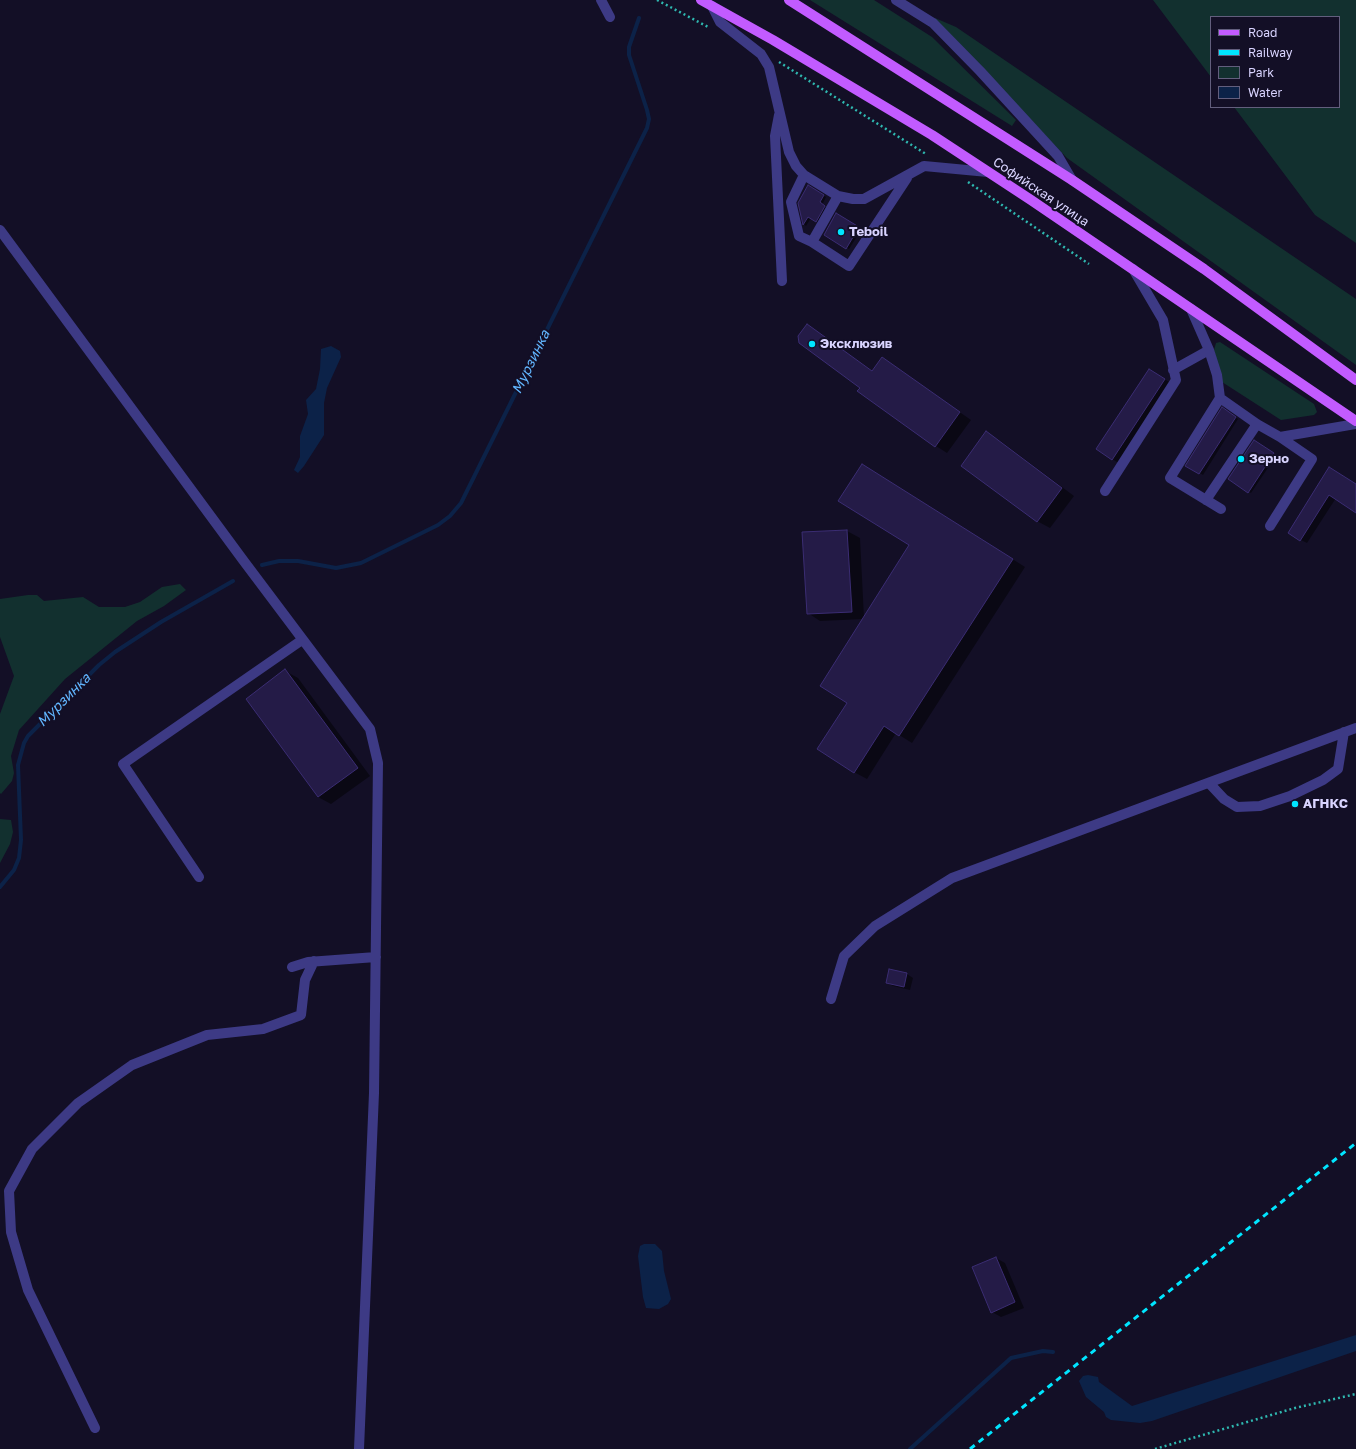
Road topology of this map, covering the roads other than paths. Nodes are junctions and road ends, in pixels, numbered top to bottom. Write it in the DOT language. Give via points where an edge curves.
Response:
graph roads {
  1 [pos="601,0"];
  2 [pos="701,0"];
  3 [pos="789,0"];
  4 [pos="896,0"];
  5 [pos="712,6"];
  6 [pos="610,17"];
  7 [pos="780,110"];
  8 [pos="988,172"];
  9 [pos="804,175"];
  10 [pos="908,176"];
  11 [pos="1072,180"];
  12 [pos="838,196"];
  13 [pos="0,230"];
  14 [pos="812,242"];
  15 [pos="1133,269"];
  16 [pos="782,281"];
  17 [pos="1191,309"];
  18 [pos="1210,350"];
  19 [pos="1173,370"];
  20 [pos="1356,380"];
  21 [pos="1220,398"];
  22 [pos="1356,423"];
  23 [pos="1257,424"];
  24 [pos="1280,437"];
  25 [pos="1105,491"];
  26 [pos="1206,500"];
  27 [pos="1221,509"];
  28 [pos="1270,526"];
  29 [pos="302,640"];
  30 [pos="1356,728"];
  31 [pos="1344,732"];
  32 [pos="1209,783"];
  33 [pos="199,877"];
  34 [pos="376,957"];
  35 [pos="314,961"];
  36 [pos="292,966"];
  37 [pos="831,998"];
  38 [pos="95,1428"];
  39 [pos="360,1449"];
  1 -- 6 [label="street"];
  2 -- 5 [label="main road, Софийская улица"];
  3 -- 11 [label="main road, Софийская улица"];
  4 -- 11 [label="street, Софийская улица" via="933,23 980,71 1058,156"];
  5 -- 7 [label="street" via="720,22 761,54 769,67"];
  5 -- 8 [label="main road, Софийская улица" via="932,135"];
  7 -- 9 [label="street" via="789,152"];
  7 -- 16 [label="street" via="775,136"];
  8 -- 10 [label="street" via="924,166"];
  8 -- 15 [label="main road, Софийская улица"];
  9 -- 12 [label="street"];
  9 -- 14 [label="street" via="791,202 799,236"];
  10 -- 12 [label="street" via="864,199 853,200"];
  10 -- 14 [label="street" via="849,266"];
  11 -- 20 [label="main road, Софийская улица" via="1204,269"];
  12 -- 14 [label="street"];
  13 -- 29 [label="street"];
  15 -- 17 [label="main road, Софийская улица"];
  15 -- 19 [label="street" via="1163,320"];
  17 -- 18 [label="street"];
  17 -- 22 [label="main road, Софийская улица"];
  18 -- 19 [label="street"];
  18 -- 21 [label="street"];
  19 -- 25 [label="street" via="1176,380"];
  21 -- 23 [label="street"];
  21 -- 26 [label="street" via="1170,478"];
  22 -- 24 [label="street"];
  23 -- 24 [label="street"];
  23 -- 26 [label="street"];
  24 -- 28 [label="street" via="1312,459"];
  26 -- 27 [label="street"];
  29 -- 33 [label="street" via="123,764"];
  29 -- 34 [label="street" via="370,729 378,763"];
  30 -- 31 [label="street"];
  31 -- 32 [label="street"];
  31 -- 32 [label="street" via="1338,769 1323,780 1290,796 1260,806 1237,807 1224,799"];
  32 -- 37 [label="street" via="952,878 875,926 844,956"];
  34 -- 35 [label="street"];
  34 -- 39 [label="street" via="374,1093"];
  35 -- 36 [label="street"];
  35 -- 38 [label="street" via="305,980 301,1015 263,1028 208,1035 132,1065 78,1103 32,1149 9,1191 11,1232 28,1290"];
}
